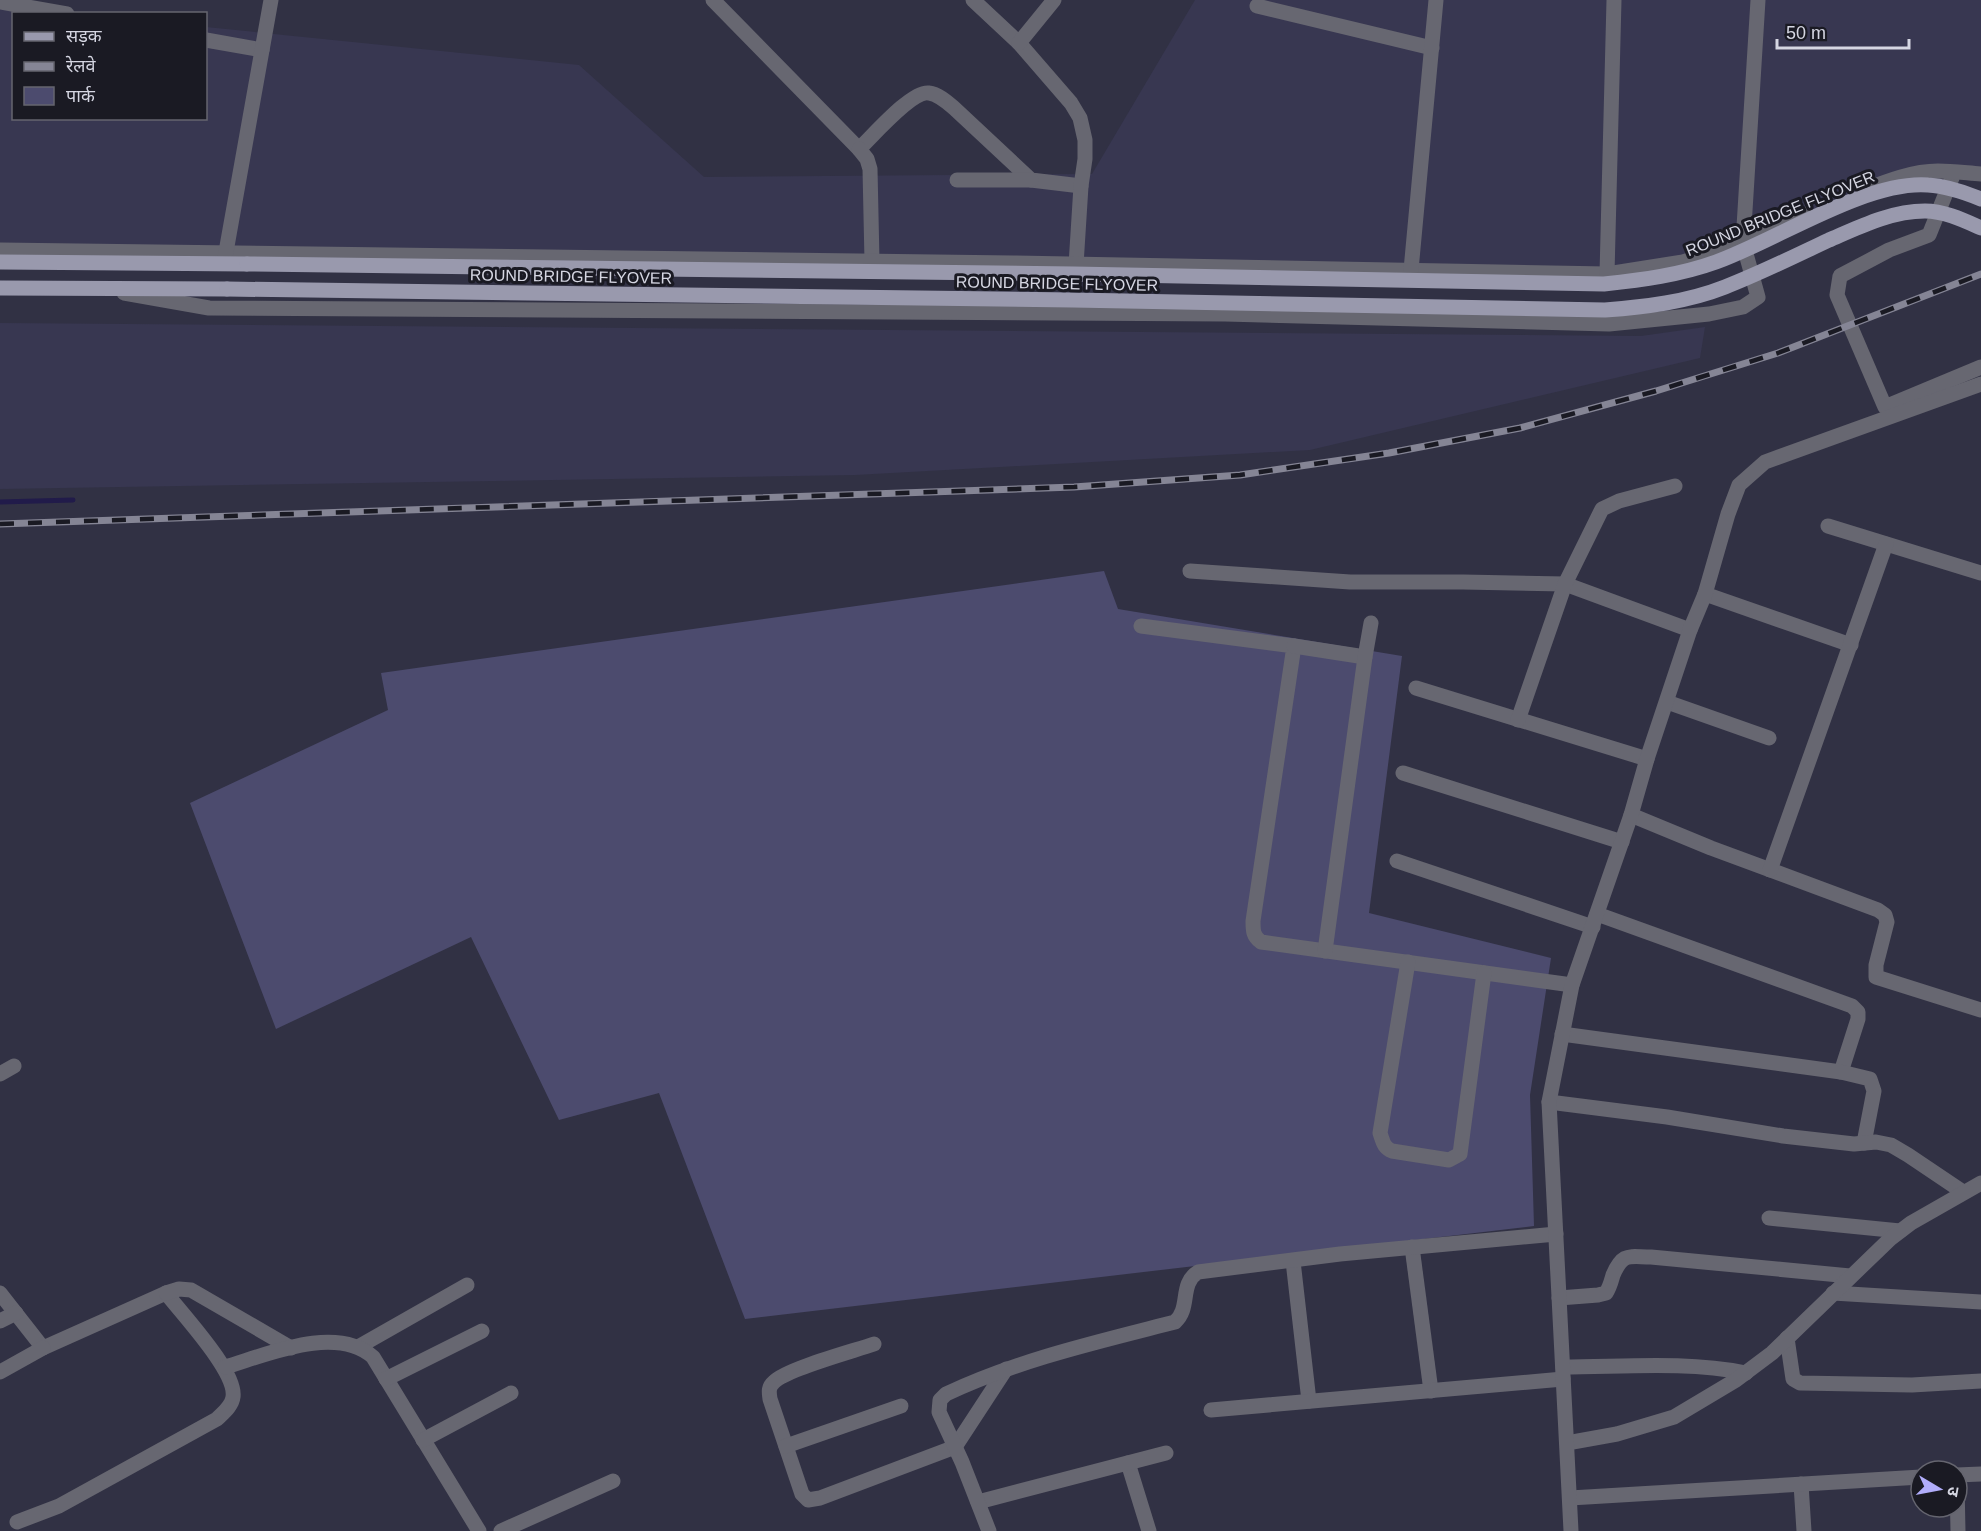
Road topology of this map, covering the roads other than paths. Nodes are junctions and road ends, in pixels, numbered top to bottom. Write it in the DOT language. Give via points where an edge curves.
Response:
graph roads {
  1 [pos="271,0"];
  2 [pos="713,0"];
  3 [pos="973,0"];
  4 [pos="1054,0"];
  5 [pos="1437,0"];
  6 [pos="1614,0"];
  7 [pos="1758,0"];
  8 [pos="0,2"];
  9 [pos="1257,6"];
  10 [pos="56,12"];
  11 [pos="207,40"];
  12 [pos="1019,43"];
  13 [pos="1432,48"];
  14 [pos="262,50"];
  15 [pos="859,150"];
  16 [pos="1954,172"];
  17 [pos="1981,174"];
  18 [pos="957,180"];
  19 [pos="1031,180"];
  20 [pos="1081,186"];
  21 [pos="1981,199"];
  22 [pos="1981,228"];
  23 [pos="1743,243"];
  24 [pos="0,250"];
  25 [pos="225,259"];
  26 [pos="872,261"];
  27 [pos="0,262"];
  28 [pos="1076,265"];
  29 [pos="1411,270"];
  30 [pos="1607,274"];
  31 [pos="0,288"];
  32 [pos="113,289"];
  33 [pos="1981,367"];
  34 [pos="1977,389"];
  35 [pos="1675,486"];
  36 [pos="1828,526"];
  37 [pos="1886,544"];
  38 [pos="1190,571"];
  39 [pos="1981,573"];
  40 [pos="1565,584"];
  41 [pos="1706,594"];
  42 [pos="1371,623"];
  43 [pos="1141,626"];
  44 [pos="1690,630"];
  45 [pos="1851,645"];
  46 [pos="1294,646"];
  47 [pos="1365,657"];
  48 [pos="1416,688"];
  49 [pos="1666,702"];
  50 [pos="1518,720"];
  51 [pos="1769,738"];
  52 [pos="1647,759"];
  53 [pos="1403,773"];
  54 [pos="1631,815"];
  55 [pos="1622,842"];
  56 [pos="1397,861"];
  57 [pos="1770,870"];
  58 [pos="1595,920"];
  59 [pos="1325,951"];
  60 [pos="1408,962"];
  61 [pos="1484,973"];
  62 [pos="1572,985"];
  63 [pos="1981,1010"];
  64 [pos="1562,1034"];
  65 [pos="14,1066"];
  66 [pos="1841,1072"];
  67 [pos="0,1074"];
  68 [pos="1549,1102"];
  69 [pos="1864,1143"];
  70 [pos="1981,1183"];
  71 [pos="1963,1192"];
  72 [pos="1769,1218"];
  73 [pos="1900,1232"];
  74 [pos="1556,1234"];
  75 [pos="1412,1247"];
  76 [pos="1293,1261"];
  77 [pos="1850,1276"];
  78 [pos="467,1285"];
  79 [pos="0,1293"];
  80 [pos="166,1293"];
  81 [pos="1833,1293"];
  82 [pos="1559,1298"];
  83 [pos="1981,1302"];
  84 [pos="15,1313"];
  85 [pos="0,1321"];
  86 [pos="482,1331"];
  87 [pos="1787,1338"];
  88 [pos="874,1344"];
  89 [pos="358,1347"];
  90 [pos="44,1348"];
  91 [pos="291,1348"];
  92 [pos="225,1367"];
  93 [pos="1006,1369"];
  94 [pos="0,1372"];
  95 [pos="1563,1373"];
  96 [pos="1746,1373"];
  97 [pos="386,1379"];
  98 [pos="1981,1381"];
  99 [pos="1431,1391"];
  100 [pos="511,1393"];
  101 [pos="1310,1401"];
  102 [pos="902,1406"];
  103 [pos="1211,1410"];
  104 [pos="423,1440"];
  105 [pos="1567,1443"];
  106 [pos="786,1446"];
  107 [pos="955,1447"];
  108 [pos="1166,1454"];
  109 [pos="1128,1463"];
  110 [pos="1909,1478"];
  111 [pos="613,1481"];
  112 [pos="1801,1484"];
  113 [pos="1570,1498"];
  114 [pos="978,1502"];
  115 [pos="17,1522"];
  116 [pos="479,1531"];
  117 [pos="501,1531"];
  118 [pos="989,1531"];
  119 [pos="1149,1531"];
  120 [pos="1571,1531"];
  121 [pos="1804,1531"];
  1 -- 14 [label="street"];
  2 -- 15 [label="street"];
  3 -- 12 [label="street"];
  4 -- 12 [label="street"];
  5 -- 13 [label="street"];
  6 -- 30 [label="street"];
  7 -- 23 [label="street"];
  8 -- 10 [label="street"];
  9 -- 13 [label="street"];
  11 -- 14 [label="street"];
  12 -- 20 [label="street" via="1080,118 1085,141"];
  13 -- 29 [label="street"];
  14 -- 25 [label="street"];
  15 -- 19 [label="street" via="902,107 929,92 954,108"];
  15 -- 26 [label="street" via="870,169"];
  16 -- 17 [label="street"];
  16 -- 23 [label="street" via="1925,172 1887,182"];
  16 -- 33 [label="street" via="1929,235 1888,250 1840,276 1837,295 1885,407"];
  18 -- 19 [label="street"];
  19 -- 20 [label="street"];
  20 -- 28 [label="street"];
  21 -- 25 [label="main road, ROUND BRIDGE FLYOVER, bridge" via="1927,184 1891,188 1845,204 1715,263 1679,273 1604,284 247,264"];
  22 -- 32 [label="main road, ROUND BRIDGE FLYOVER, bridge" via="1951,215 1926,211 1896,214 1723,288 1685,299 1605,310"];
  23 -- 30 [label="street" via="1683,262"];
  23 -- 32 [label="street" via="1758,297 1743,307 1609,324 1225,314 209,308"];
  24 -- 25 [label="street"];
  25 -- 26 [label="street"];
  25 -- 27 [label="main road, ROUND BRIDGE FLYOVER"];
  26 -- 28 [label="street"];
  28 -- 29 [label="street"];
  29 -- 30 [label="street"];
  31 -- 32 [label="main road, ROUND BRIDGE FLYOVER"];
  34 -- 41 [label="street" via="1765,462 1750,473 1739,485 1728,514"];
  35 -- 40 [label="street" via="1602,509"];
  36 -- 37 [label="street"];
  37 -- 39 [label="street"];
  37 -- 45 [label="street"];
  38 -- 40 [label="street" via="1350,582"];
  40 -- 44 [label="street"];
  40 -- 50 [label="street"];
  41 -- 44 [label="street"];
  41 -- 45 [label="street"];
  42 -- 47 [label="street"];
  43 -- 46 [label="street"];
  44 -- 49 [label="street"];
  45 -- 57 [label="street"];
  46 -- 47 [label="street"];
  46 -- 59 [label="street" via="1253,932 1261,942"];
  47 -- 59 [label="street"];
  48 -- 50 [label="street"];
  49 -- 51 [label="street"];
  49 -- 52 [label="street"];
  50 -- 52 [label="street"];
  52 -- 54 [label="street"];
  53 -- 55 [label="street"];
  54 -- 55 [label="street"];
  54 -- 57 [label="street"];
  55 -- 58 [label="street"];
  56 -- 58 [label="street"];
  57 -- 63 [label="street" via="1885,915 1876,977"];
  58 -- 62 [label="street"];
  58 -- 66 [label="street" via="1852,1006 1858,1019"];
  59 -- 60 [label="street"];
  60 -- 61 [label="street"];
  60 -- 61 [label="street" via="1380,1133 1387,1149 1392,1151 1449,1160 1460,1154"];
  61 -- 62 [label="street"];
  62 -- 64 [label="street"];
  64 -- 66 [label="street"];
  64 -- 68 [label="street"];
  65 -- 67 [label="street"];
  66 -- 69 [label="street" via="1873,1083"];
  68 -- 69 [label="street" via="1783,1136"];
  68 -- 74 [label="street"];
  69 -- 71 [label="street" via="1891,1145"];
  70 -- 71 [label="street"];
  71 -- 73 [label="street"];
  72 -- 73 [label="street"];
  73 -- 77 [label="street"];
  74 -- 75 [label="street"];
  74 -- 82 [label="street"];
  75 -- 76 [label="street"];
  75 -- 99 [label="street"];
  76 -- 93 [label="street" via="1198,1272 1187,1285 1183,1311 1175,1322"];
  76 -- 101 [label="street"];
  77 -- 81 [label="street"];
  77 -- 82 [label="street" via="1630,1257 1619,1262 1606,1293"];
  78 -- 89 [label="street"];
  79 -- 84 [label="street"];
  80 -- 90 [label="street"];
  80 -- 91 [label="street" via="191,1290"];
  80 -- 92 [label="street"];
  81 -- 83 [label="street"];
  81 -- 87 [label="street"];
  82 -- 95 [label="street"];
  84 -- 85 [label="street"];
  84 -- 90 [label="street"];
  86 -- 97 [label="street"];
  87 -- 96 [label="street"];
  87 -- 98 [label="street" via="1792,1379 1800,1383 1912,1385"];
  88 -- 106 [label="street" via="807,1366 771,1383 770,1399"];
  89 -- 91 [label="street" via="332,1342"];
  89 -- 97 [label="street" via="373,1357"];
  90 -- 94 [label="street"];
  91 -- 92 [label="street"];
  92 -- 115 [label="street" via="234,1390 233,1400 217,1419 59,1506"];
  93 -- 107 [label="street"];
  93 -- 107 [label="street" via="960,1387 940,1400 939,1412"];
  95 -- 96 [label="street" via="1685,1366"];
  95 -- 99 [label="street"];
  95 -- 105 [label="street"];
  96 -- 105 [label="street" via="1674,1417 1617,1434"];
  97 -- 104 [label="street"];
  99 -- 101 [label="street"];
  100 -- 104 [label="street"];
  101 -- 103 [label="street"];
  102 -- 106 [label="street"];
  104 -- 116 [label="street"];
  105 -- 113 [label="street"];
  106 -- 107 [label="street" via="802,1494 811,1500"];
  107 -- 114 [label="street"];
  108 -- 109 [label="street"];
  109 -- 114 [label="street"];
  109 -- 119 [label="street"];
  110 -- 112 [label="street"];
  111 -- 117 [label="street"];
  112 -- 113 [label="street"];
  112 -- 121 [label="street"];
  113 -- 120 [label="street"];
  114 -- 118 [label="street"];
}
